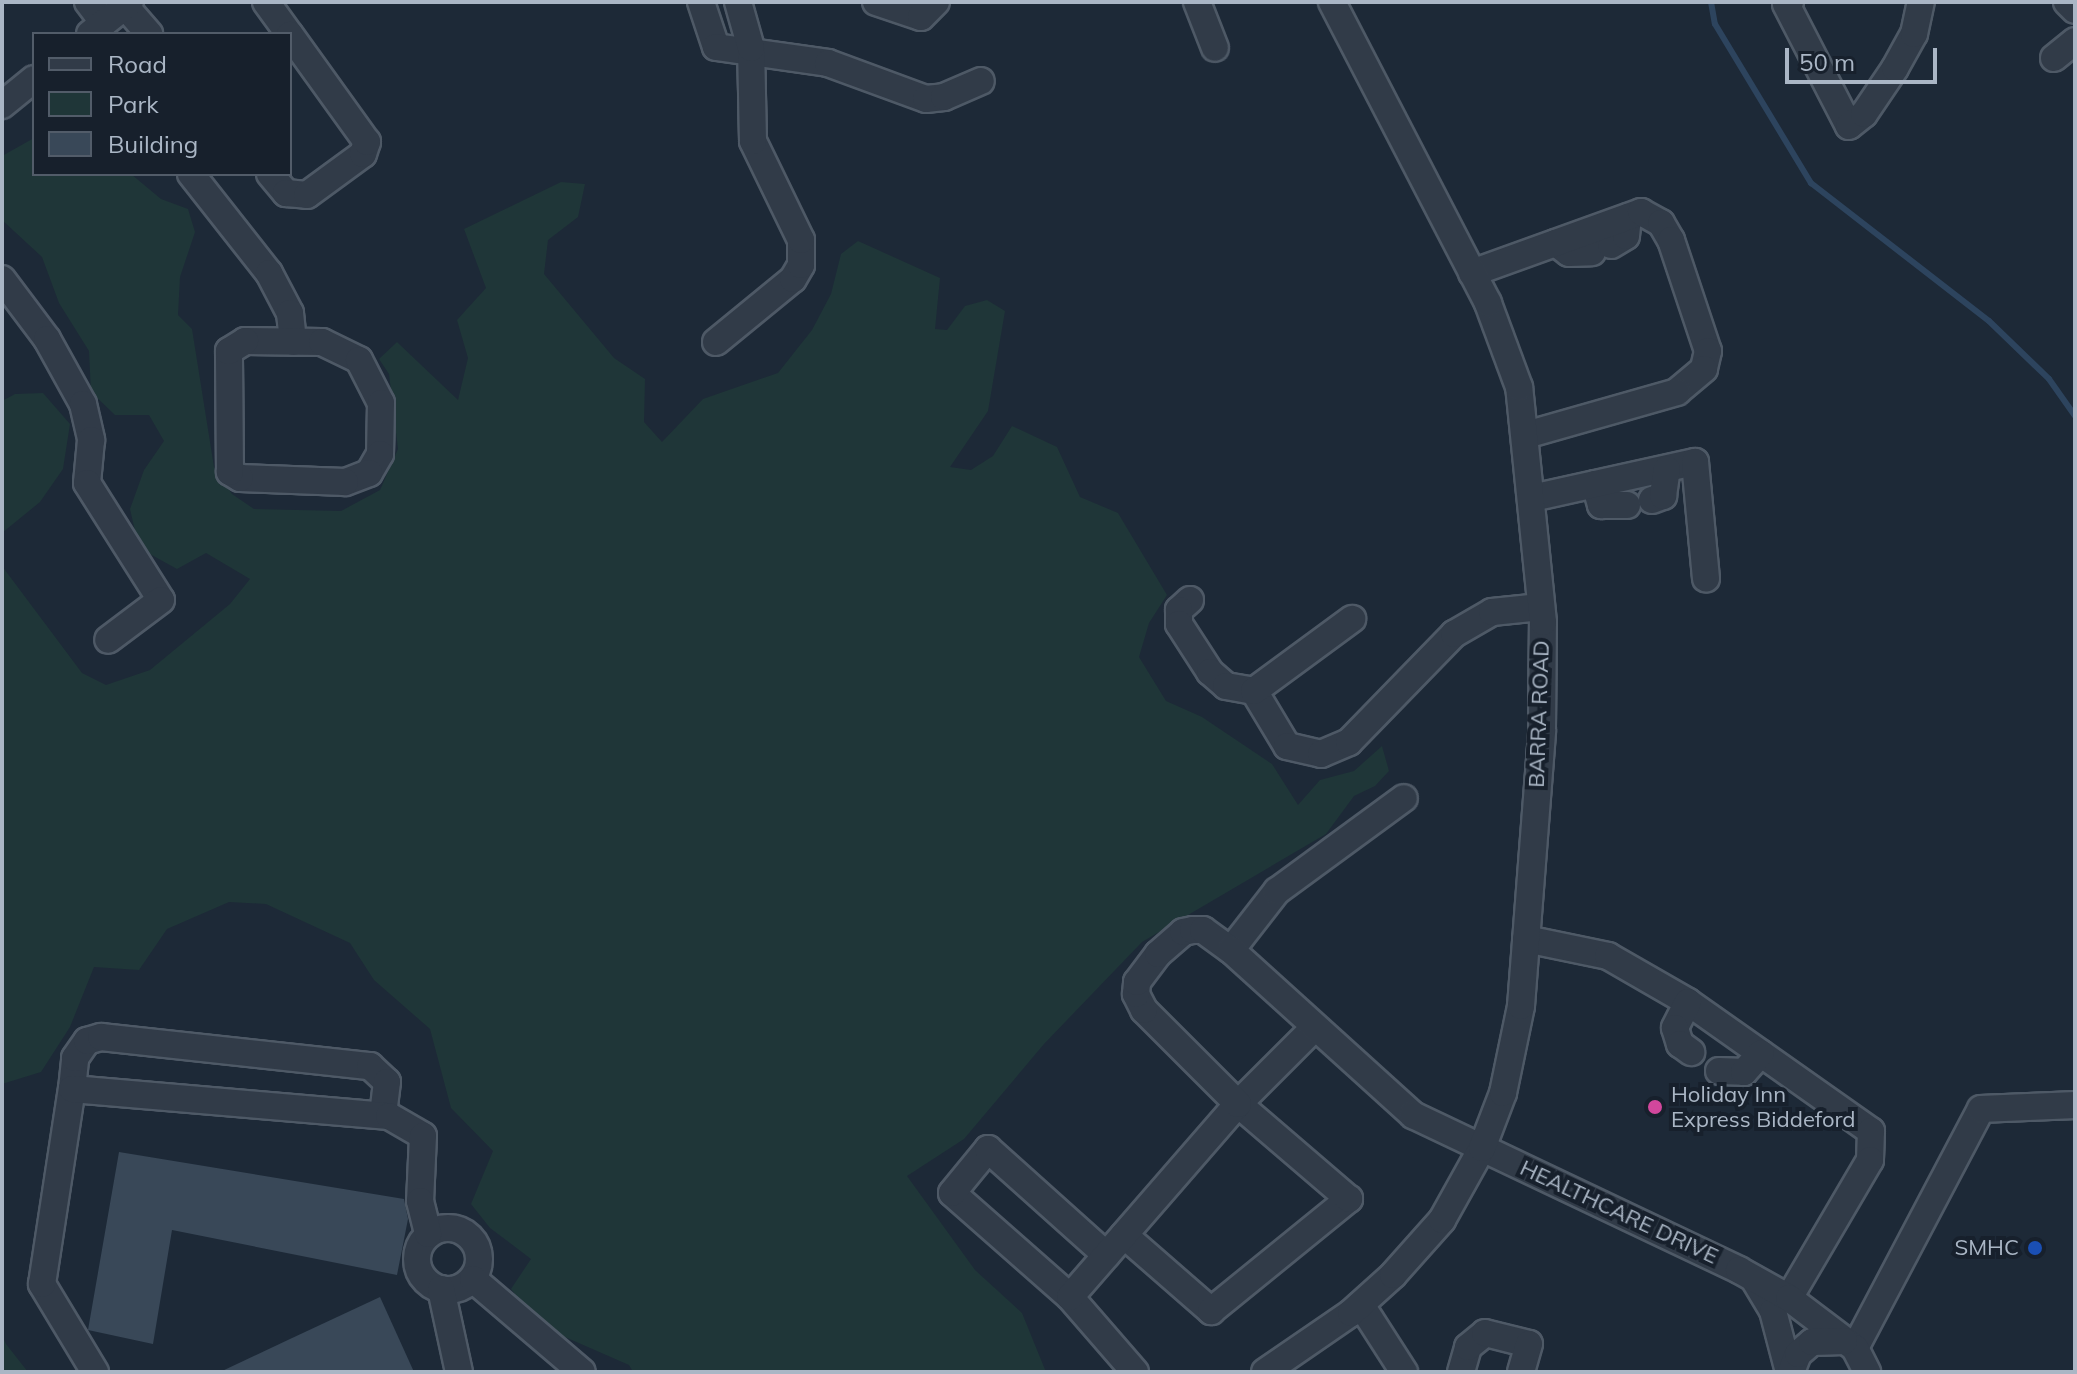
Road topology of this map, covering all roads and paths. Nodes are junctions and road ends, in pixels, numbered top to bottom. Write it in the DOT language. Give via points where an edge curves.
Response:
graph roads {
  1 [pos="88,2"];
  2 [pos="266,2"];
  3 [pos="701,2"];
  4 [pos="738,2"];
  5 [pos="876,2"];
  6 [pos="936,2"];
  7 [pos="1197,2"];
  8 [pos="1332,2"];
  9 [pos="1790,2"];
  10 [pos="1921,2"];
  11 [pos="2067,2"];
  12 [pos="128,4"];
  13 [pos="2075,10"];
  14 [pos="97,28"];
  15 [pos="148,32"];
  16 [pos="288,32"];
  17 [pos="292,38"];
  18 [pos="2075,41"];
  19 [pos="751,48"];
  20 [pos="1215,48"];
  21 [pos="2054,58"];
  22 [pos="32,81"];
  23 [pos="981,81"];
  24 [pos="2,105"];
  25 [pos="193,176"];
  26 [pos="272,176"];
  27 [pos="1628,217"];
  28 [pos="1556,243"];
  29 [pos="1472,273"];
  30 [pos="2,279"];
  31 [pos="293,342"];
  32 [pos="716,342"];
  33 [pos="1526,435"];
  34 [pos="1667,469"];
  35 [pos="1595,484"];
  36 [pos="1532,498"];
  37 [pos="1706,578"];
  38 [pos="1190,600"];
  39 [pos="1541,607"];
  40 [pos="1352,619"];
  41 [pos="108,640"];
  42 [pos="1254,691"];
  43 [pos="1404,798"];
  44 [pos="1526,939"];
  45 [pos="1231,950"];
  46 [pos="1688,1002"];
  47 [pos="1314,1028"];
  48 [pos="1691,1052"];
  49 [pos="1761,1053"];
  50 [pos="1719,1071"];
  51 [pos="72,1089"];
  52 [pos="1238,1104"];
  53 [pos="2075,1105"];
  54 [pos="383,1115"];
  55 [pos="1482,1148"];
  56 [pos="428,1234"];
  57 [pos="1124,1235"];
  58 [pos="1106,1255"];
  59 [pos="473,1279"];
  60 [pos="1754,1279"];
  61 [pos="441,1289"];
  62 [pos="1070,1297"];
  63 [pos="1789,1298"];
  64 [pos="1361,1305"];
  65 [pos="1857,1354"];
  66 [pos="95,1372"];
  67 [pos="459,1372"];
  68 [pos="582,1372"];
  69 [pos="1135,1372"];
  70 [pos="1265,1372"];
  71 [pos="1404,1372"];
  72 [pos="1461,1372"];
  73 [pos="1521,1372"];
  74 [pos="1790,1372"];
  1 -- 14 [label="street"];
  2 -- 16 [label="street"];
  3 -- 19 [label="street" via="716,47"];
  4 -- 19 [label="street"];
  5 -- 6 [label="street" via="921,17"];
  7 -- 20 [label="street"];
  8 -- 29 [label="street, BARRA ROAD"];
  9 -- 10 [label="street" via="1786,4 1849,126 1864,114 1895,68 1914,34"];
  11 -- 13 [label="street"];
  12 -- 14 [label="street"];
  12 -- 15 [label="street"];
  17 -- 26 [label="street" via="367,142 363,154 307,195 286,193"];
  18 -- 21 [label="street"];
  19 -- 23 [label="street" via="828,63 926,99"];
  19 -- 32 [label="street" via="753,141 801,240 801,265 793,279"];
  22 -- 24 [label="street"];
  25 -- 31 [label="street" via="269,273 290,313"];
  27 -- 28 [label="street"];
  27 -- 28 [label="street" via="1626,236 1601,249 1569,253"];
  27 -- 33 [label="street" via="1641,212 1661,223 1671,240 1708,351 1704,369 1677,392"];
  28 -- 29 [label="street"];
  29 -- 33 [label="street, BARRA ROAD" via="1511,360"];
  30 -- 41 [label="street" via="47,339 83,404 91,440 87,483 161,600"];
  31 -- 31 [label="street" via="245,341 229,351 230,472 240,478 359,481 380,454 381,403 371,375 345,350 322,342"];
  33 -- 36 [label="street, BARRA ROAD"];
  34 -- 35 [label="street"];
  34 -- 35 [label="street" via="1663,496 1640,502 1601,505"];
  34 -- 37 [label="street" via="1695,462"];
  35 -- 36 [label="street"];
  36 -- 39 [label="street, BARRA ROAD"];
  38 -- 42 [label="street" via="1179,610 1179,624 1210,672 1226,686"];
  39 -- 42 [label="street" via="1492,612 1454,634 1349,742 1321,754 1287,746"];
  39 -- 44 [label="street, BARRA ROAD" via="1542,730"];
  40 -- 42 [label="street"];
  43 -- 45 [label="street" via="1277,891"];
  44 -- 46 [label="street" via="1597,952"];
  44 -- 55 [label="street, BARRA ROAD" via="1513,1053"];
  45 -- 47 [label="street, HEALTHCARE DRIVE"];
  45 -- 52 [label="street, HEALTHCARE DRIVE" via="1203,930 1183,932 1145,970 1136,994 1154,1021"];
  46 -- 48 [label="street" via="1675,1028 1680,1044"];
  46 -- 49 [label="street"];
  47 -- 52 [label="street"];
  47 -- 55 [label="street, HEALTHCARE DRIVE" via="1413,1115"];
  49 -- 50 [label="street" via="1744,1072"];
  49 -- 63 [label="street" via="1863,1123 1874,1141 1870,1160"];
  51 -- 54 [label="street"];
  51 -- 54 [label="street" via="75,1058 87,1041 101,1037 370,1066 387,1082"];
  51 -- 66 [label="street" via="42,1284"];
  52 -- 57 [label="street"];
  52 -- 57 [label="street" via="1349,1199 1211,1311"];
  53 -- 65 [label="street" via="1981,1109"];
  54 -- 56 [label="street" via="423,1136 420,1201"];
  55 -- 60 [label="street, HEALTHCARE DRIVE" via="1705,1250"];
  55 -- 64 [label="street, BARRA ROAD" via="1442,1220"];
  56 -- 59 [label="street" via="454,1228 471,1238 480,1258"];
  56 -- 61 [label="street" via="419,1245 417,1265 428,1283"];
  57 -- 58 [label="street"];
  58 -- 62 [label="street"];
  58 -- 62 [label="street" via="988,1149 952,1193"];
  59 -- 61 [label="street" via="455,1289"];
  59 -- 68 [label="street"];
  60 -- 63 [label="street, HEALTHCARE DRIVE"];
  60 -- 74 [label="street, HEALTHCARE DRIVE" via="1773,1311"];
  61 -- 67 [label="street"];
  62 -- 69 [label="street"];
  63 -- 65 [label="street, HEALTHCARE DRIVE"];
  64 -- 70 [label="street, BARRA ROAD"];
  64 -- 71 [label="street"];
  65 -- 74 [label="street, HEALTHCARE DRIVE" via="1812,1342 1798,1354"];
  72 -- 73 [label="street" via="1468,1347 1485,1333 1529,1344"];
}
